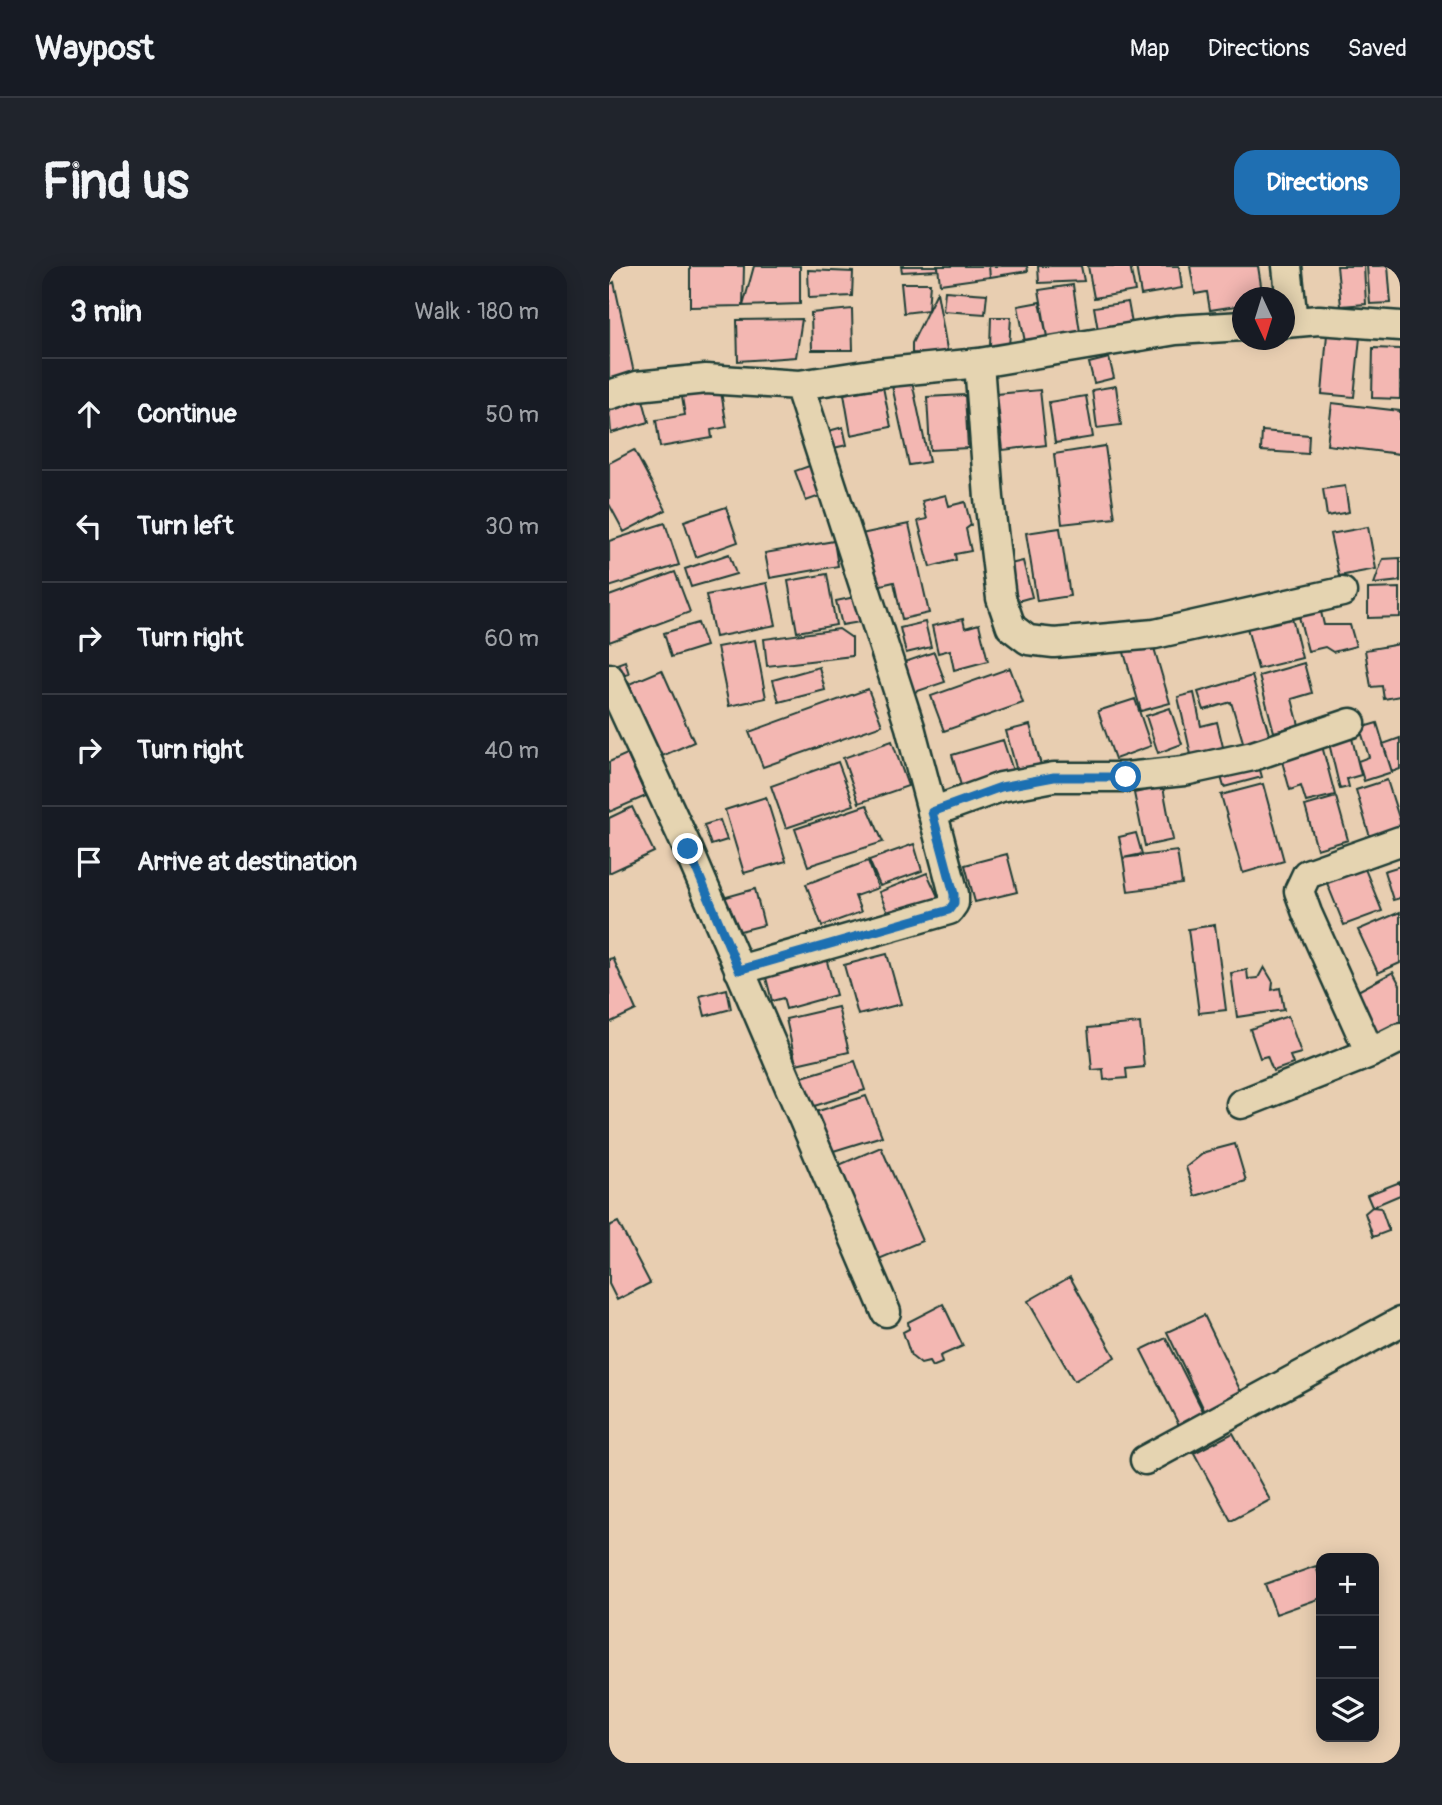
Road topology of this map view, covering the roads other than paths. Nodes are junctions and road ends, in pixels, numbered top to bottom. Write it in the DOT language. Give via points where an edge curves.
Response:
graph roads {
  1 [pos="1287,266"];
  2 [pos="1288,287"];
  3 [pos="1295,322"];
  4 [pos="1400,326"];
  5 [pos="1232,327"];
  6 [pos="979,363"];
  7 [pos="799,385"];
  8 [pos="609,395"];
  9 [pos="1342,592"];
  10 [pos="609,678"];
  11 [pos="1351,723"];
  12 [pos="932,812"];
  13 [pos="1400,841"];
  14 [pos="739,970"];
  15 [pos="1400,1038"];
  16 [pos="1370,1054"];
  17 [pos="1241,1104"];
  18 [pos="886,1312"];
  19 [pos="1400,1322"];
  20 [pos="1145,1460"];
  1 -- 2 [label="street"];
  3 -- 4 [label="street"];
  5 -- 6 [label="street" via="1176,330"];
  6 -- 7 [label="street"];
  6 -- 9 [label="street" via="1001,598 1011,627 1028,640 1054,643 1155,634"];
  7 -- 8 [label="street" via="706,379 638,386"];
  7 -- 12 [label="street" via="910,727"];
  10 -- 14 [label="street"];
  11 -- 12 [label="street" via="1253,755 1184,771 1054,777 1001,787"];
  12 -- 14 [label="street" via="954,894 949,910"];
  13 -- 16 [label="street" via="1307,874 1299,891"];
  14 -- 18 [label="street"];
  15 -- 16 [label="street"];
  16 -- 17 [label="street"];
  19 -- 20 [label="street"];
}
